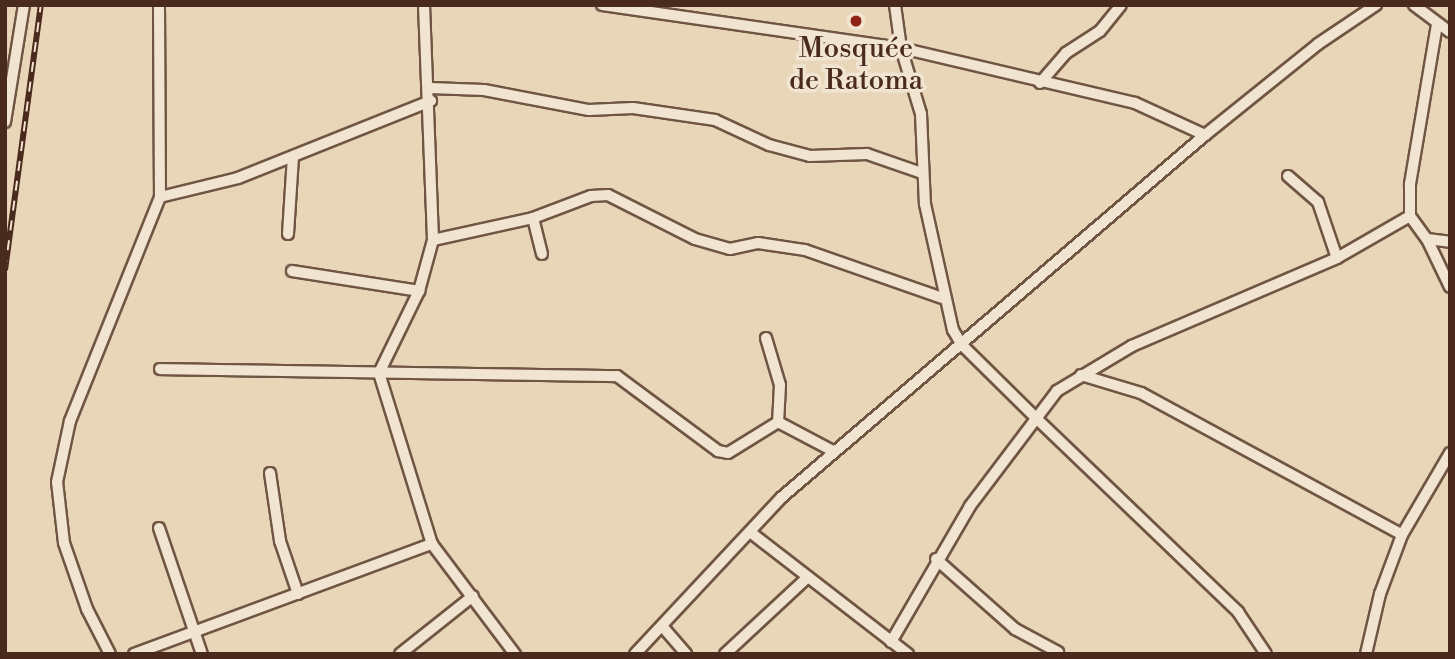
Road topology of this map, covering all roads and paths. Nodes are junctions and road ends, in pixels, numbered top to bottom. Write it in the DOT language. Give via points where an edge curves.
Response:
graph roads {
  1 [pos="24,5"];
  2 [pos="159,5"];
  3 [pos="424,5"];
  4 [pos="602,5"];
  5 [pos="895,5"];
  6 [pos="1121,5"];
  7 [pos="1376,5"];
  8 [pos="1415,5"];
  9 [pos="1437,24"];
  10 [pos="1450,32"];
  11 [pos="901,48"];
  12 [pos="1040,83"];
  13 [pos="430,88"];
  14 [pos="431,101"];
  15 [pos="5,122"];
  16 [pos="1205,135"];
  17 [pos="293,156"];
  18 [pos="922,173"];
  19 [pos="1288,176"];
  20 [pos="160,197"];
  21 [pos="1410,216"];
  22 [pos="533,218"];
  23 [pos="288,234"];
  24 [pos="1427,239"];
  25 [pos="433,240"];
  26 [pos="1450,242"];
  27 [pos="542,254"];
  28 [pos="1337,258"];
  29 [pos="292,271"];
  30 [pos="1450,287"];
  31 [pos="419,291"];
  32 [pos="942,298"];
  33 [pos="766,338"];
  34 [pos="962,345"];
  35 [pos="160,369"];
  36 [pos="379,373"];
  37 [pos="1081,375"];
  38 [pos="1037,419"];
  39 [pos="778,422"];
  40 [pos="835,452"];
  41 [pos="1450,453"];
  42 [pos="270,473"];
  43 [pos="159,528"];
  44 [pos="750,532"];
  45 [pos="1402,535"];
  46 [pos="432,544"];
  47 [pos="936,559"];
  48 [pos="808,577"];
  49 [pos="298,594"];
  50 [pos="473,596"];
  51 [pos="662,626"];
  52 [pos="196,631"];
  53 [pos="891,642"];
  54 [pos="1058,652"];
  55 [pos="110,654"];
  56 [pos="134,654"];
  57 [pos="202,654"];
  58 [pos="400,654"];
  59 [pos="515,654"];
  60 [pos="635,654"];
  61 [pos="687,654"];
  62 [pos="724,654"];
  63 [pos="908,654"];
  64 [pos="1266,654"];
  65 [pos="1366,654"];
  1 -- 15 [label="street"];
  2 -- 20 [label="street"];
  3 -- 13 [label="street"];
  4 -- 11 [label="street"];
  5 -- 11 [label="street"];
  6 -- 12 [label="street" via="1100,31 1066,53"];
  7 -- 16 [label="street" via="1318,44"];
  8 -- 9 [label="street"];
  9 -- 10 [label="street"];
  9 -- 21 [label="street" via="1410,184"];
  11 -- 12 [label="street"];
  11 -- 18 [label="street" via="921,114"];
  12 -- 16 [label="street" via="1135,103"];
  13 -- 14 [label="street"];
  13 -- 18 [label="street" via="484,90 589,110 633,108 715,120 769,145 810,156 867,154"];
  14 -- 17 [label="street"];
  14 -- 25 [label="street"];
  16 -- 34 [label="street"];
  17 -- 20 [label="street" via="238,178"];
  17 -- 23 [label="street"];
  18 -- 32 [label="street"];
  19 -- 28 [label="street" via="1318,202"];
  20 -- 55 [label="street" via="70,421 57,482 64,542"];
  21 -- 24 [label="street"];
  21 -- 28 [label="street"];
  22 -- 25 [label="street"];
  22 -- 27 [label="street"];
  22 -- 32 [label="street" via="591,196 608,195 695,239 730,249 758,243 805,250"];
  24 -- 26 [label="street"];
  24 -- 30 [label="street"];
  25 -- 31 [label="street"];
  28 -- 37 [label="street" via="1132,346"];
  29 -- 31 [label="street"];
  31 -- 36 [label="street"];
  32 -- 34 [label="street"];
  33 -- 39 [label="street" via="780,385"];
  34 -- 38 [label="street"];
  34 -- 40 [label="street"];
  35 -- 36 [label="street"];
  36 -- 39 [label="street" via="617,376 718,451 728,453"];
  36 -- 46 [label="street"];
  37 -- 38 [label="street" via="1057,391"];
  37 -- 45 [label="street" via="1141,393"];
  38 -- 47 [label="street"];
  38 -- 64 [label="street" via="1238,612"];
  39 -- 40 [label="street"];
  40 -- 44 [label="street"];
  41 -- 45 [label="street"];
  42 -- 49 [label="street" via="280,541"];
  43 -- 52 [label="street"];
  44 -- 48 [label="street"];
  44 -- 51 [label="street"];
  45 -- 65 [label="street" via="1380,594"];
  46 -- 49 [label="street"];
  46 -- 50 [label="street"];
  47 -- 53 [label="street"];
  47 -- 54 [label="street" via="1016,629"];
  48 -- 53 [label="street"];
  48 -- 62 [label="street"];
  49 -- 52 [label="street"];
  50 -- 58 [label="street"];
  50 -- 59 [label="street"];
  51 -- 60 [label="street"];
  51 -- 61 [label="street"];
  52 -- 56 [label="street"];
  52 -- 57 [label="street"];
  53 -- 63 [label="street"];
}
